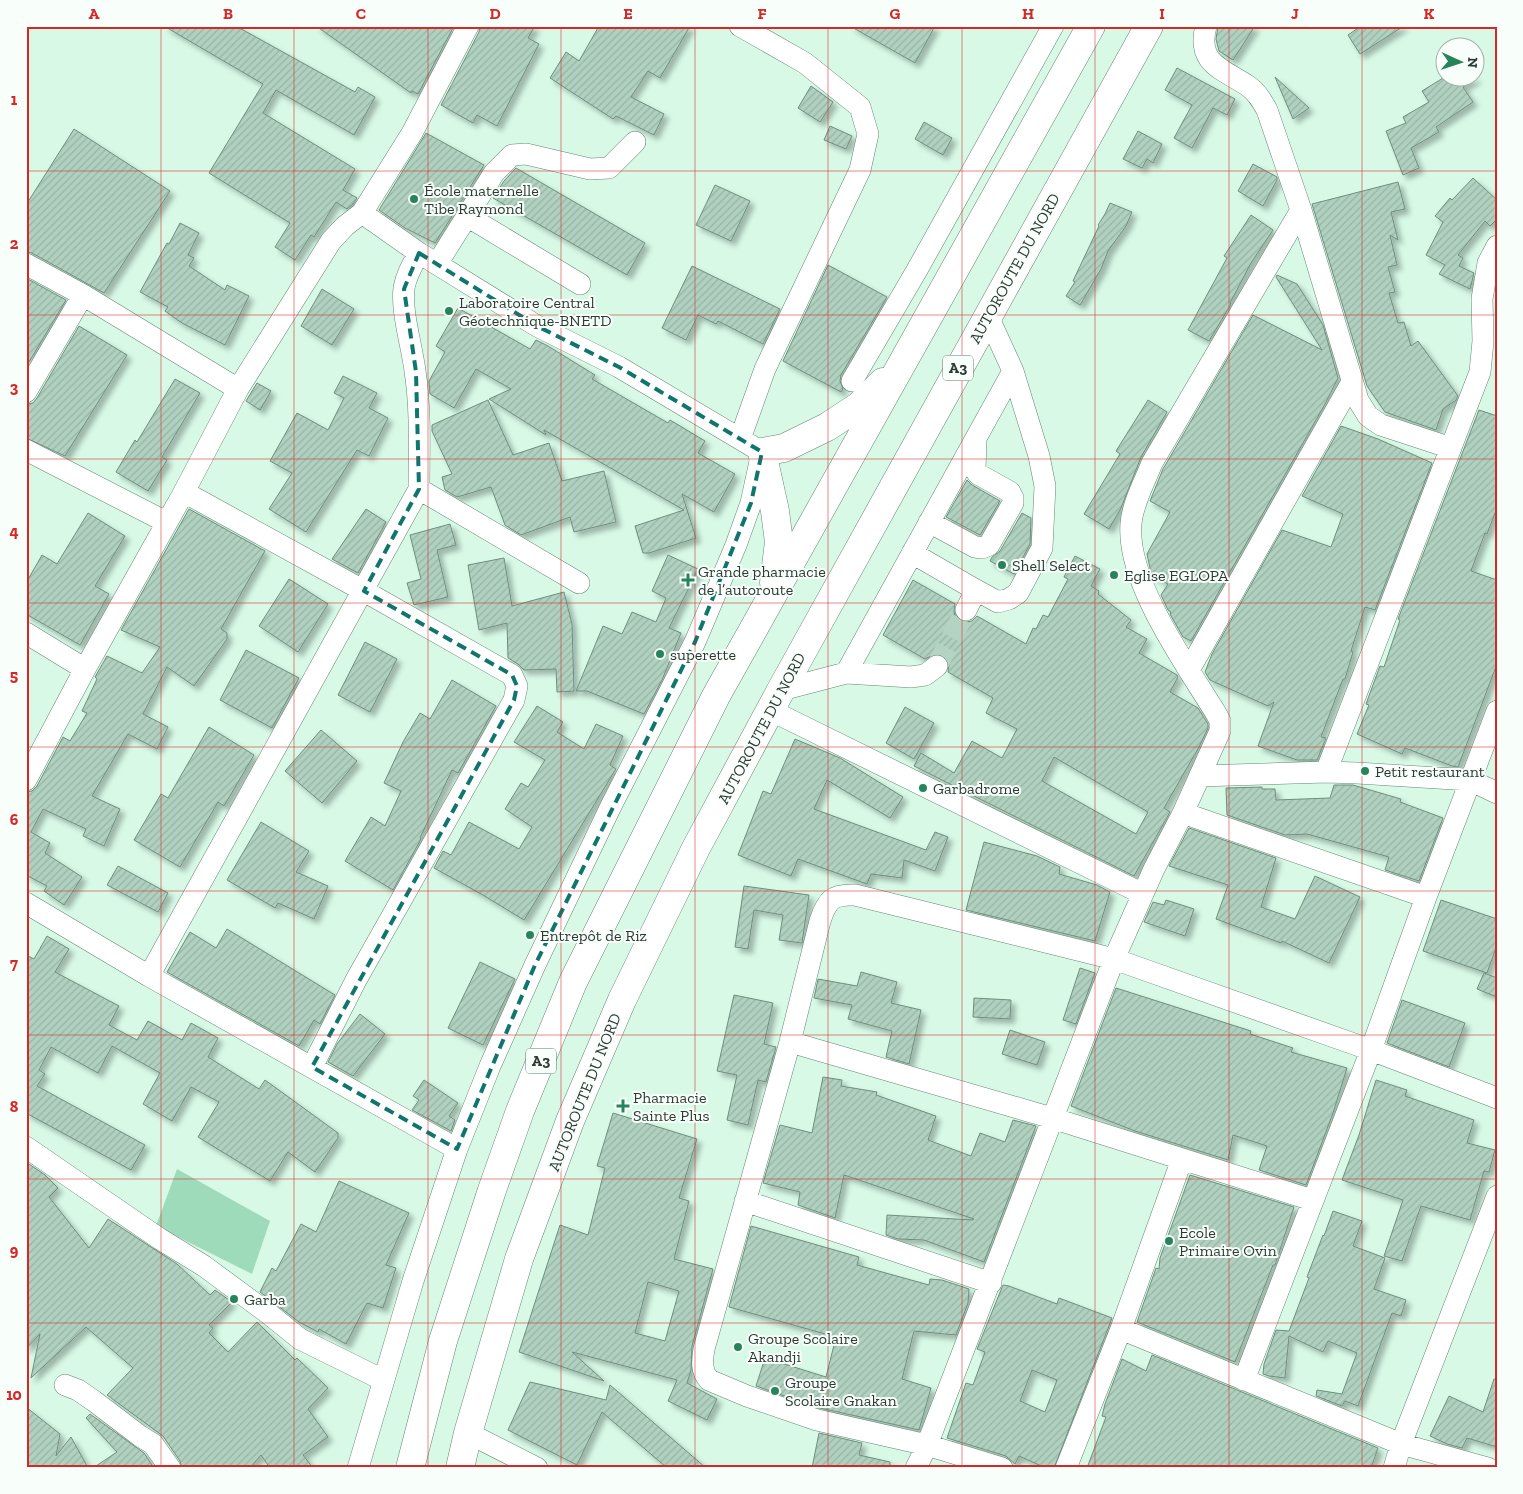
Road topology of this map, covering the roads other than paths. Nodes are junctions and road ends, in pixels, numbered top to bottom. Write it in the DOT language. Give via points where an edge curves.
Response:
graph roads {
  1 [pos="468,26"];
  2 [pos="740,26"];
  3 [pos="1053,26"];
  4 [pos="1091,26"];
  5 [pos="1149,26"];
  6 [pos="1206,26"];
  7 [pos="635,142"];
  8 [pos="1301,210"];
  9 [pos="362,213"];
  10 [pos="467,216"];
  11 [pos="1497,246"];
  12 [pos="428,259"];
  13 [pos="26,264"];
  14 [pos="580,284"];
  15 [pos="83,295"];
  16 [pos="988,314"];
  17 [pos="903,362"];
  18 [pos="1013,371"];
  19 [pos="852,381"];
  20 [pos="1352,382"];
  21 [pos="238,389"];
  22 [pos="26,392"];
  23 [pos="976,438"];
  24 [pos="751,446"];
  25 [pos="1451,448"];
  26 [pos="26,450"];
  27 [pos="419,489"];
  28 [pos="184,492"];
  29 [pos="166,522"];
  30 [pos="929,522"];
  31 [pos="912,553"];
  32 [pos="579,583"];
  33 [pos="976,590"];
  34 [pos="364,591"];
  35 [pos="772,597"];
  36 [pos="966,610"];
  37 [pos="26,633"];
  38 [pos="937,666"];
  39 [pos="85,670"];
  40 [pos="1189,670"];
  41 [pos="846,673"];
  42 [pos="775,700"];
  43 [pos="1497,711"];
  44 [pos="1326,772"];
  45 [pos="1200,776"];
  46 [pos="26,780"];
  47 [pos="1470,780"];
  48 [pos="1497,793"];
  49 [pos="1182,813"];
  50 [pos="1143,894"];
  51 [pos="1426,897"];
  52 [pos="26,904"];
  53 [pos="1114,960"];
  54 [pos="150,976"];
  55 [pos="790,1042"];
  56 [pos="1371,1050"];
  57 [pos="312,1067"];
  58 [pos="1497,1098"];
  59 [pos="1052,1118"];
  60 [pos="26,1147"];
  61 [pos="456,1148"];
  62 [pos="1182,1159"];
  63 [pos="1497,1196"];
  64 [pos="1312,1200"];
  65 [pos="746,1201"];
  66 [pos="990,1283"];
  67 [pos="1121,1329"];
  68 [pos="383,1380"];
  69 [pos="1244,1380"];
  70 [pos="65,1385"];
  71 [pos="468,1433"];
  72 [pos="1401,1444"];
  73 [pos="927,1445"];
  74 [pos="170,1468"];
  75 [pos="358,1468"];
  76 [pos="410,1468"];
  77 [pos="460,1468"];
  78 [pos="537,1468"];
  79 [pos="916,1468"];
  80 [pos="1002,1468"];
  81 [pos="1066,1468"];
  82 [pos="1394,1468"];
  83 [pos="1488,1468"];
  1 -- 9 [label="street" via="412,133"];
  2 -- 24 [label="street" via="805,63 860,107 868,134 860,170 764,369"];
  3 -- 19 [label="street"];
  4 -- 17 [label="highway, A3"];
  5 -- 16 [label="highway, AUTOROUTE DU NORD / A3"];
  6 -- 8 [label="street" via="1204,42 1210,61 1260,98"];
  7 -- 10 [label="street" via="609,168 590,169 526,154 512,154 494,173"];
  8 -- 20 [label="street"];
  8 -- 40 [label="street" via="1152,463 1130,522 1131,546 1142,586"];
  9 -- 12 [label="street"];
  9 -- 21 [label="street" via="331,241"];
  10 -- 12 [label="street"];
  10 -- 14 [label="street"];
  11 -- 25 [label="street" via="1488,263 1482,299 1480,372"];
  12 -- 24 [label="street" via="537,326 619,367"];
  12 -- 27 [label="street" via="409,271 404,289 420,425"];
  13 -- 15 [label="street"];
  15 -- 21 [label="street"];
  15 -- 22 [label="street"];
  16 -- 18 [label="street"];
  16 -- 42 [label="highway, AUTOROUTE DU NORD / A3"];
  17 -- 24 [label="highway" via="859,406 827,427 784,448"];
  17 -- 35 [label="highway, A3"];
  18 -- 23 [label="street"];
  18 -- 33 [label="street" via="1045,486 1042,548 1018,593 1009,599 998,602"];
  20 -- 25 [label="street" via="1368,416 1381,425"];
  20 -- 40 [label="street"];
  21 -- 28 [label="street"];
  23 -- 30 [label="street"];
  23 -- 30 [label="street" via="975,470 1010,492 1013,498 994,537 989,545 975,548"];
  24 -- 35 [label="highway" via="775,511 778,542"];
  24 -- 61 [label="street" via="751,503 736,545 695,642 564,902"];
  25 -- 44 [label="street"];
  26 -- 29 [label="street"];
  27 -- 32 [label="street"];
  27 -- 34 [label="street"];
  28 -- 29 [label="street"];
  28 -- 34 [label="street"];
  29 -- 39 [label="street"];
  30 -- 31 [label="street"];
  31 -- 33 [label="street"];
  31 -- 41 [label="street"];
  33 -- 36 [label="street"];
  34 -- 54 [label="street"];
  34 -- 57 [label="street" via="512,675 517,686 514,700 356,980"];
  35 -- 76 [label="highway, A3" via="716,696 573,982 520,1111 492,1190 443,1341"];
  37 -- 39 [label="street"];
  38 -- 41 [label="street" via="925,675 911,677"];
  39 -- 46 [label="street"];
  40 -- 45 [label="street" via="1221,726"];
  41 -- 42 [label="street"];
  42 -- 50 [label="street"];
  42 -- 71 [label="highway, AUTOROUTE DU NORD / A3" via="653,936 570,1121 520,1260"];
  43 -- 47 [label="street"];
  44 -- 45 [label="street"];
  44 -- 47 [label="street"];
  45 -- 49 [label="street"];
  47 -- 48 [label="street"];
  47 -- 51 [label="street"];
  49 -- 50 [label="street"];
  49 -- 51 [label="street"];
  50 -- 53 [label="street"];
  51 -- 56 [label="street"];
  52 -- 54 [label="street"];
  53 -- 55 [label="street" via="855,895 840,894 832,898 824,909"];
  53 -- 56 [label="street"];
  53 -- 59 [label="street"];
  54 -- 57 [label="street"];
  55 -- 59 [label="street"];
  55 -- 65 [label="street"];
  56 -- 58 [label="street"];
  56 -- 64 [label="street"];
  57 -- 61 [label="street"];
  59 -- 62 [label="street"];
  59 -- 66 [label="street"];
  60 -- 68 [label="street" via="204,1266 300,1339"];
  61 -- 68 [label="street"];
  62 -- 64 [label="street"];
  62 -- 67 [label="street"];
  63 -- 72 [label="street"];
  64 -- 69 [label="street"];
  65 -- 66 [label="street"];
  65 -- 73 [label="street" via="704,1350 702,1369 705,1376 747,1396 816,1420"];
  66 -- 73 [label="street"];
  67 -- 69 [label="street"];
  67 -- 81 [label="street"];
  68 -- 75 [label="street"];
  69 -- 72 [label="street"];
  70 -- 74 [label="street" via="78,1390 153,1444"];
  71 -- 77 [label="highway, AUTOROUTE DU NORD / A3"];
  71 -- 78 [label="street"];
  72 -- 82 [label="street"];
  72 -- 83 [label="street"];
  73 -- 79 [label="street"];
  73 -- 80 [label="street"];
}
